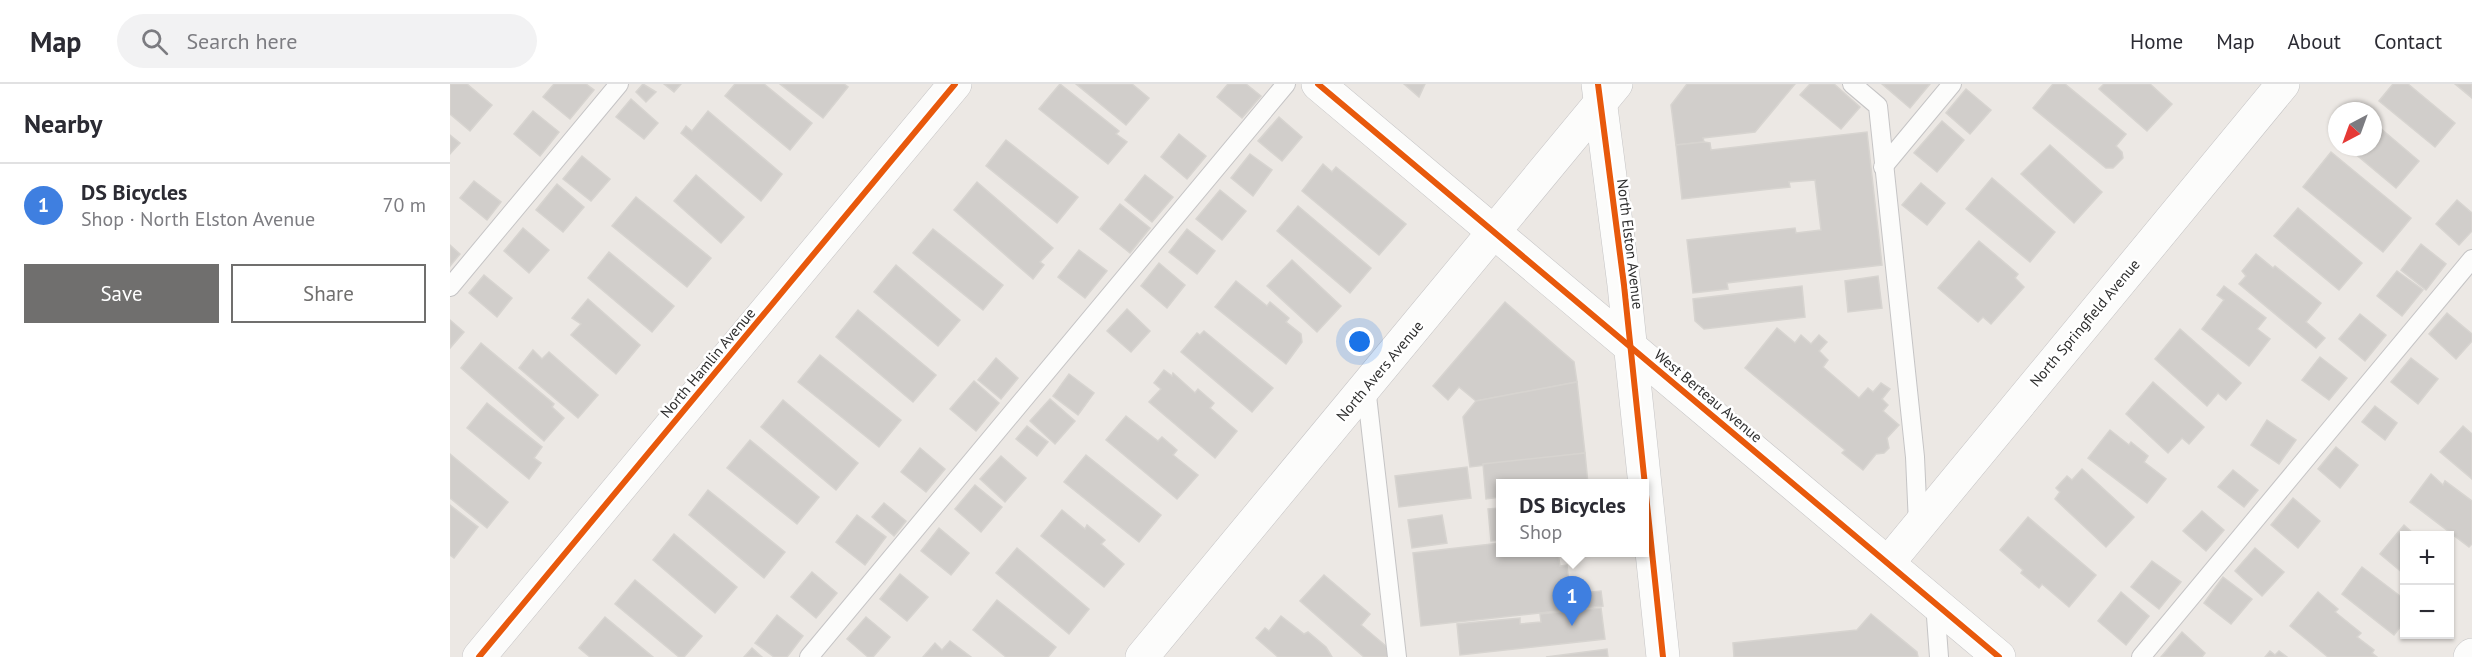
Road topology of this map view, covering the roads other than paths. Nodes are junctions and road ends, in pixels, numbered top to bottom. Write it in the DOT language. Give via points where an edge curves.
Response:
graph roads {
  1 [pos="619,84"];
  2 [pos="956,84"];
  3 [pos="1286,84"];
  4 [pos="1852,84"];
  5 [pos="1952,84"];
  6 [pos="2283,84"];
  7 [pos="1328,88"];
  8 [pos="1604,90"];
  9 [pos="1883,167"];
  10 [pos="1494,232"];
  11 [pos="2472,259"];
  12 [pos="450,287"];
  13 [pos="1630,346"];
  14 [pos="1366,387"];
  15 [pos="1644,479"];
  16 [pos="1649,525"];
  17 [pos="1918,526"];
  18 [pos="1888,563"];
  19 [pos="1935,603"];
  20 [pos="479,657"];
  21 [pos="809,657"];
  22 [pos="1142,657"];
  23 [pos="1397,657"];
  24 [pos="1663,657"];
  25 [pos="1939,657"];
  26 [pos="2000,657"];
  27 [pos="2141,657"];
  1 -- 12 [label="lane"];
  2 -- 20 [label="street, North Hamlin Avenue"];
  3 -- 21 [label="lane"];
  4 -- 9 [label="lane" via="1878,106"];
  5 -- 9 [label="lane"];
  6 -- 17 [label="street, North Springfield Avenue"];
  7 -- 10 [label="street, West Berteau Avenue"];
  8 -- 10 [label="street, North Avers Avenue"];
  8 -- 13 [label="street, North Elston Avenue"];
  9 -- 17 [label="lane" via="1915,457"];
  10 -- 13 [label="street, West Berteau Avenue"];
  10 -- 14 [label="street, North Avers Avenue"];
  11 -- 27 [label="lane"];
  13 -- 15 [label="street, North Elston Avenue"];
  13 -- 18 [label="street, West Berteau Avenue"];
  14 -- 22 [label="street, North Avers Avenue"];
  14 -- 23 [label="lane"];
  16 -- 24 [label="street, North Elston Avenue"];
  17 -- 18 [label="street, North Springfield Avenue"];
  18 -- 19 [label="street, West Berteau Avenue"];
  19 -- 25 [label="lane"];
  19 -- 26 [label="street, West Berteau Avenue"];
}
